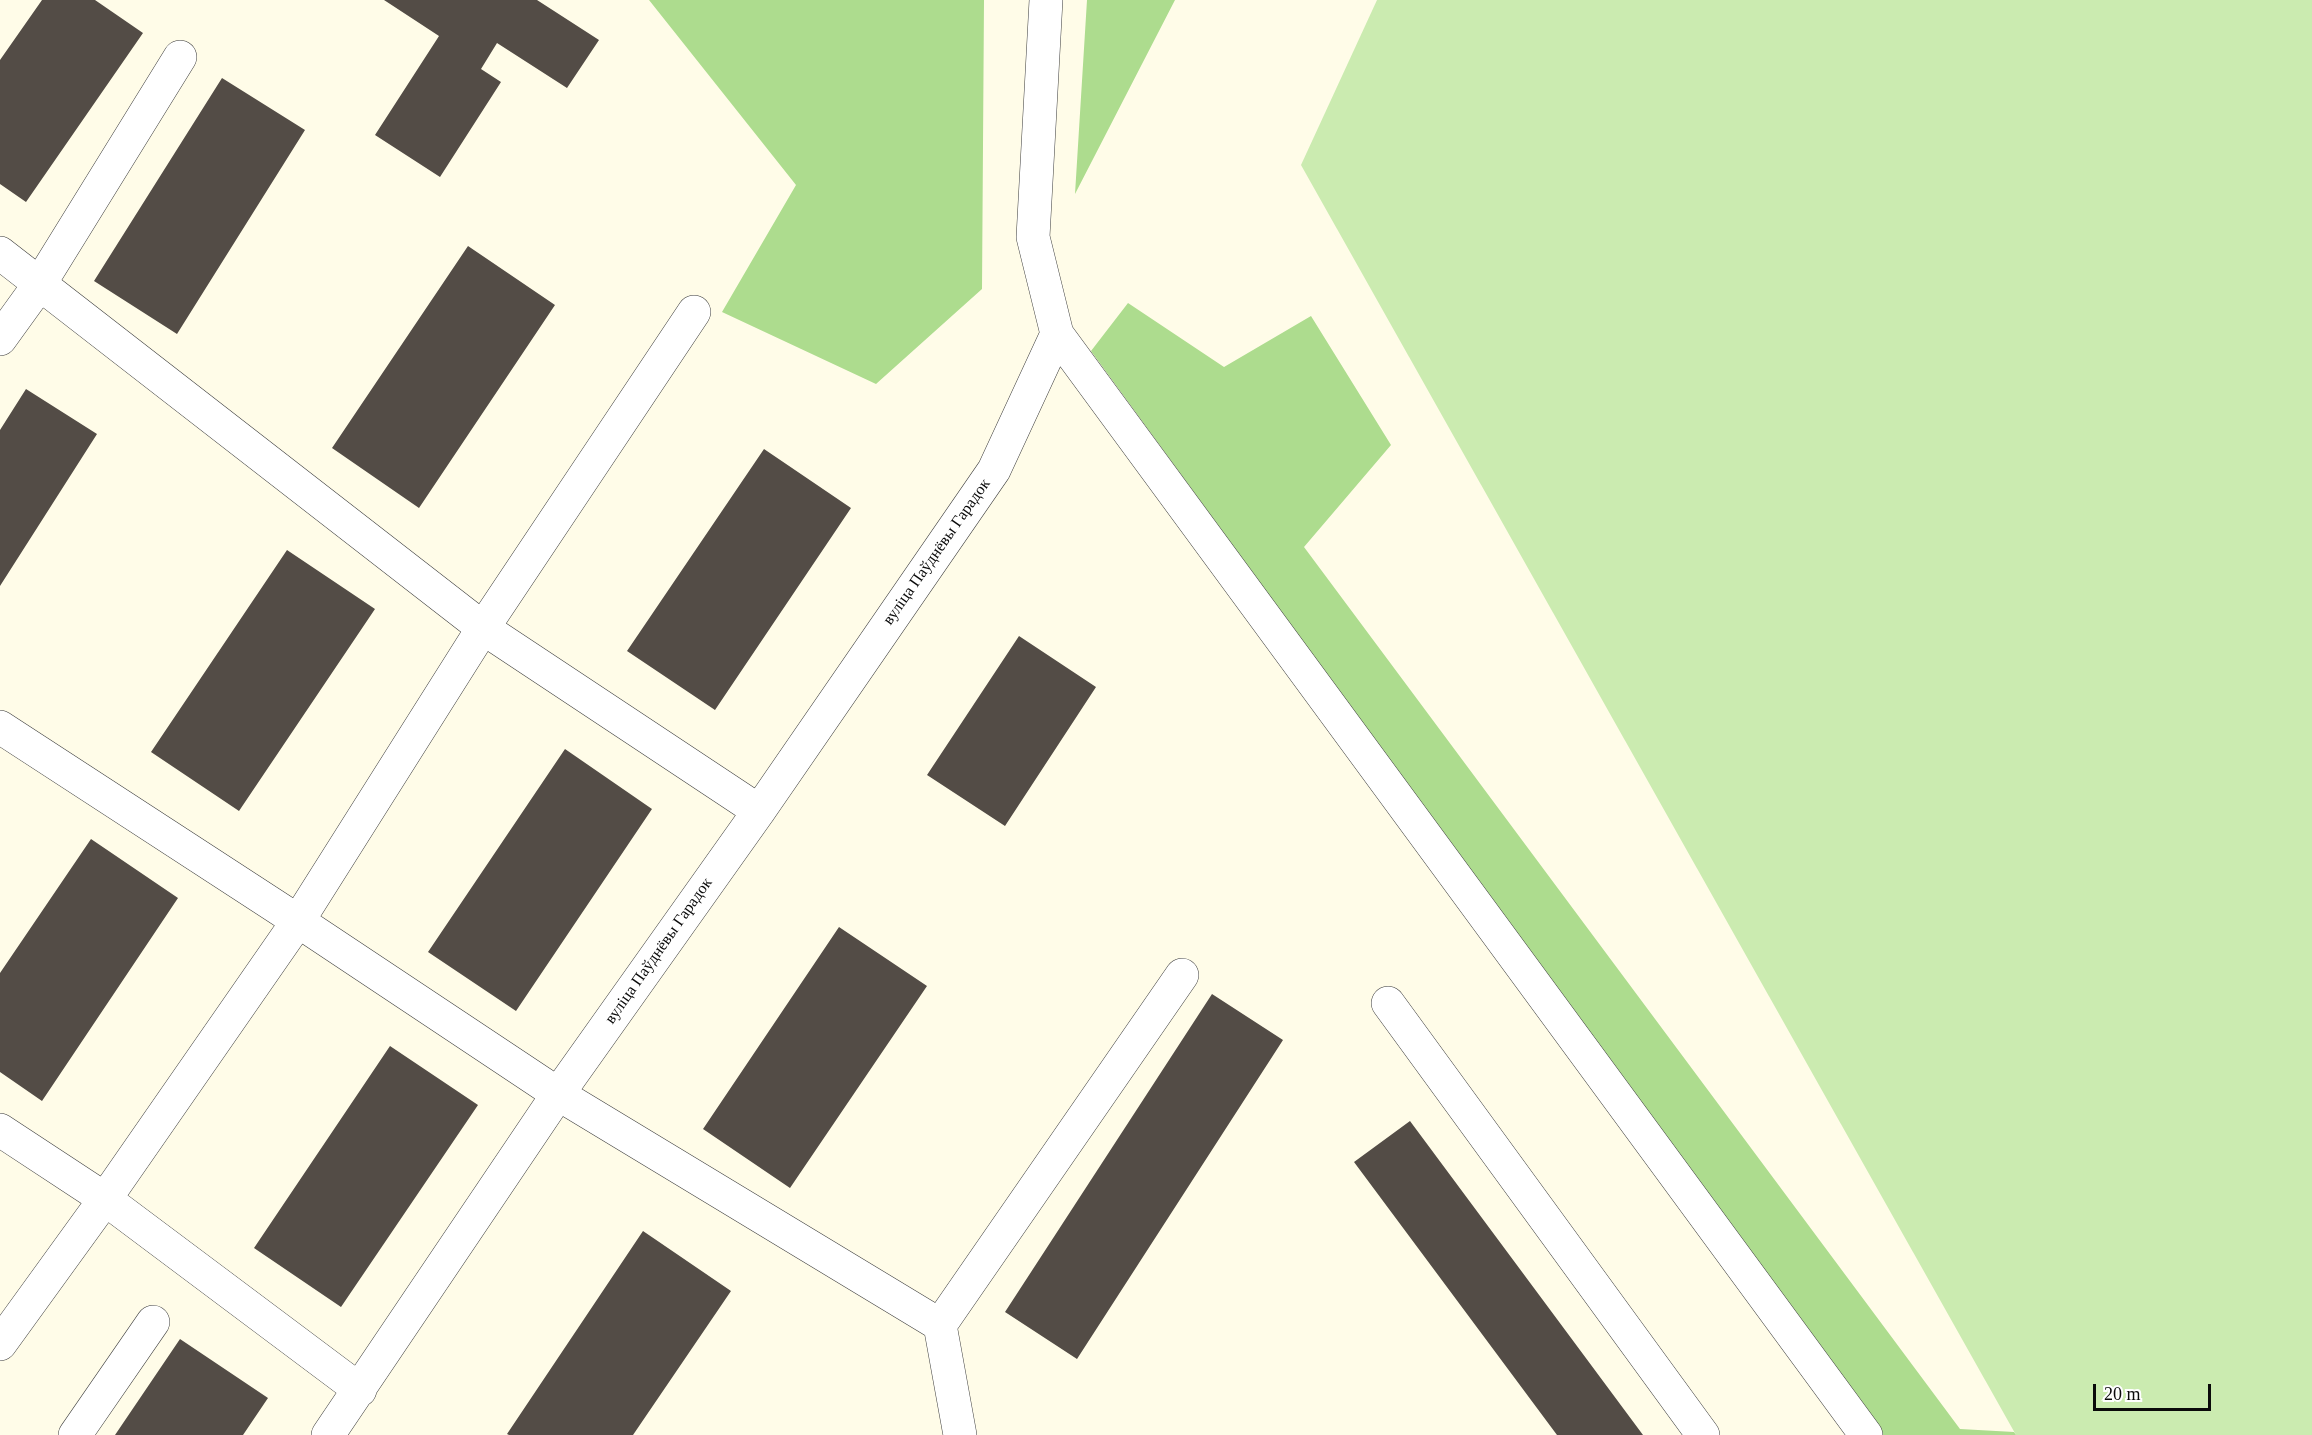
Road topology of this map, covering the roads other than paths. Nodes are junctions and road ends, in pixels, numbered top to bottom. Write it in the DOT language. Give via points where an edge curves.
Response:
graph roads {
  1 [pos="1046,0"];
  2 [pos="180,57"];
  3 [pos="0,253"];
  4 [pos="39,285"];
  5 [pos="694,312"];
  6 [pos="1056,334"];
  7 [pos="0,339"];
  8 [pos="483,628"];
  9 [pos="0,727"];
  10 [pos="759,811"];
  11 [pos="298,921"];
  12 [pos="1182,975"];
  13 [pos="1388,1003"];
  14 [pos="558,1094"];
  15 [pos="0,1130"];
  16 [pos="105,1199"];
  17 [pos="153,1322"];
  18 [pos="940,1325"];
  19 [pos="0,1344"];
  20 [pos="360,1390"];
  21 [pos="75,1435"];
  22 [pos="328,1435"];
  23 [pos="960,1435"];
  24 [pos="1703,1435"];
  25 [pos="1866,1435"];
  1 -- 6 [label="street" via="1033,237"];
  2 -- 4 [label="street"];
  3 -- 4 [label="street"];
  4 -- 7 [label="street"];
  4 -- 8 [label="street"];
  5 -- 8 [label="street"];
  6 -- 10 [label="street, вуліца Паўднёвы Гарадок" via="994,470"];
  6 -- 25 [label="street"];
  8 -- 10 [label="street"];
  8 -- 11 [label="street"];
  9 -- 11 [label="street"];
  10 -- 14 [label="street, вуліца Паўднёвы Гарадок"];
  11 -- 14 [label="street"];
  11 -- 16 [label="street"];
  12 -- 18 [label="street"];
  13 -- 24 [label="street"];
  14 -- 18 [label="street"];
  14 -- 20 [label="street, вуліца Паўднёвы Гарадок"];
  15 -- 16 [label="street"];
  16 -- 19 [label="street"];
  16 -- 20 [label="street"];
  17 -- 21 [label="street"];
  18 -- 23 [label="street"];
  20 -- 22 [label="street, вуліца Паўднёвы Гарадок"];
}
